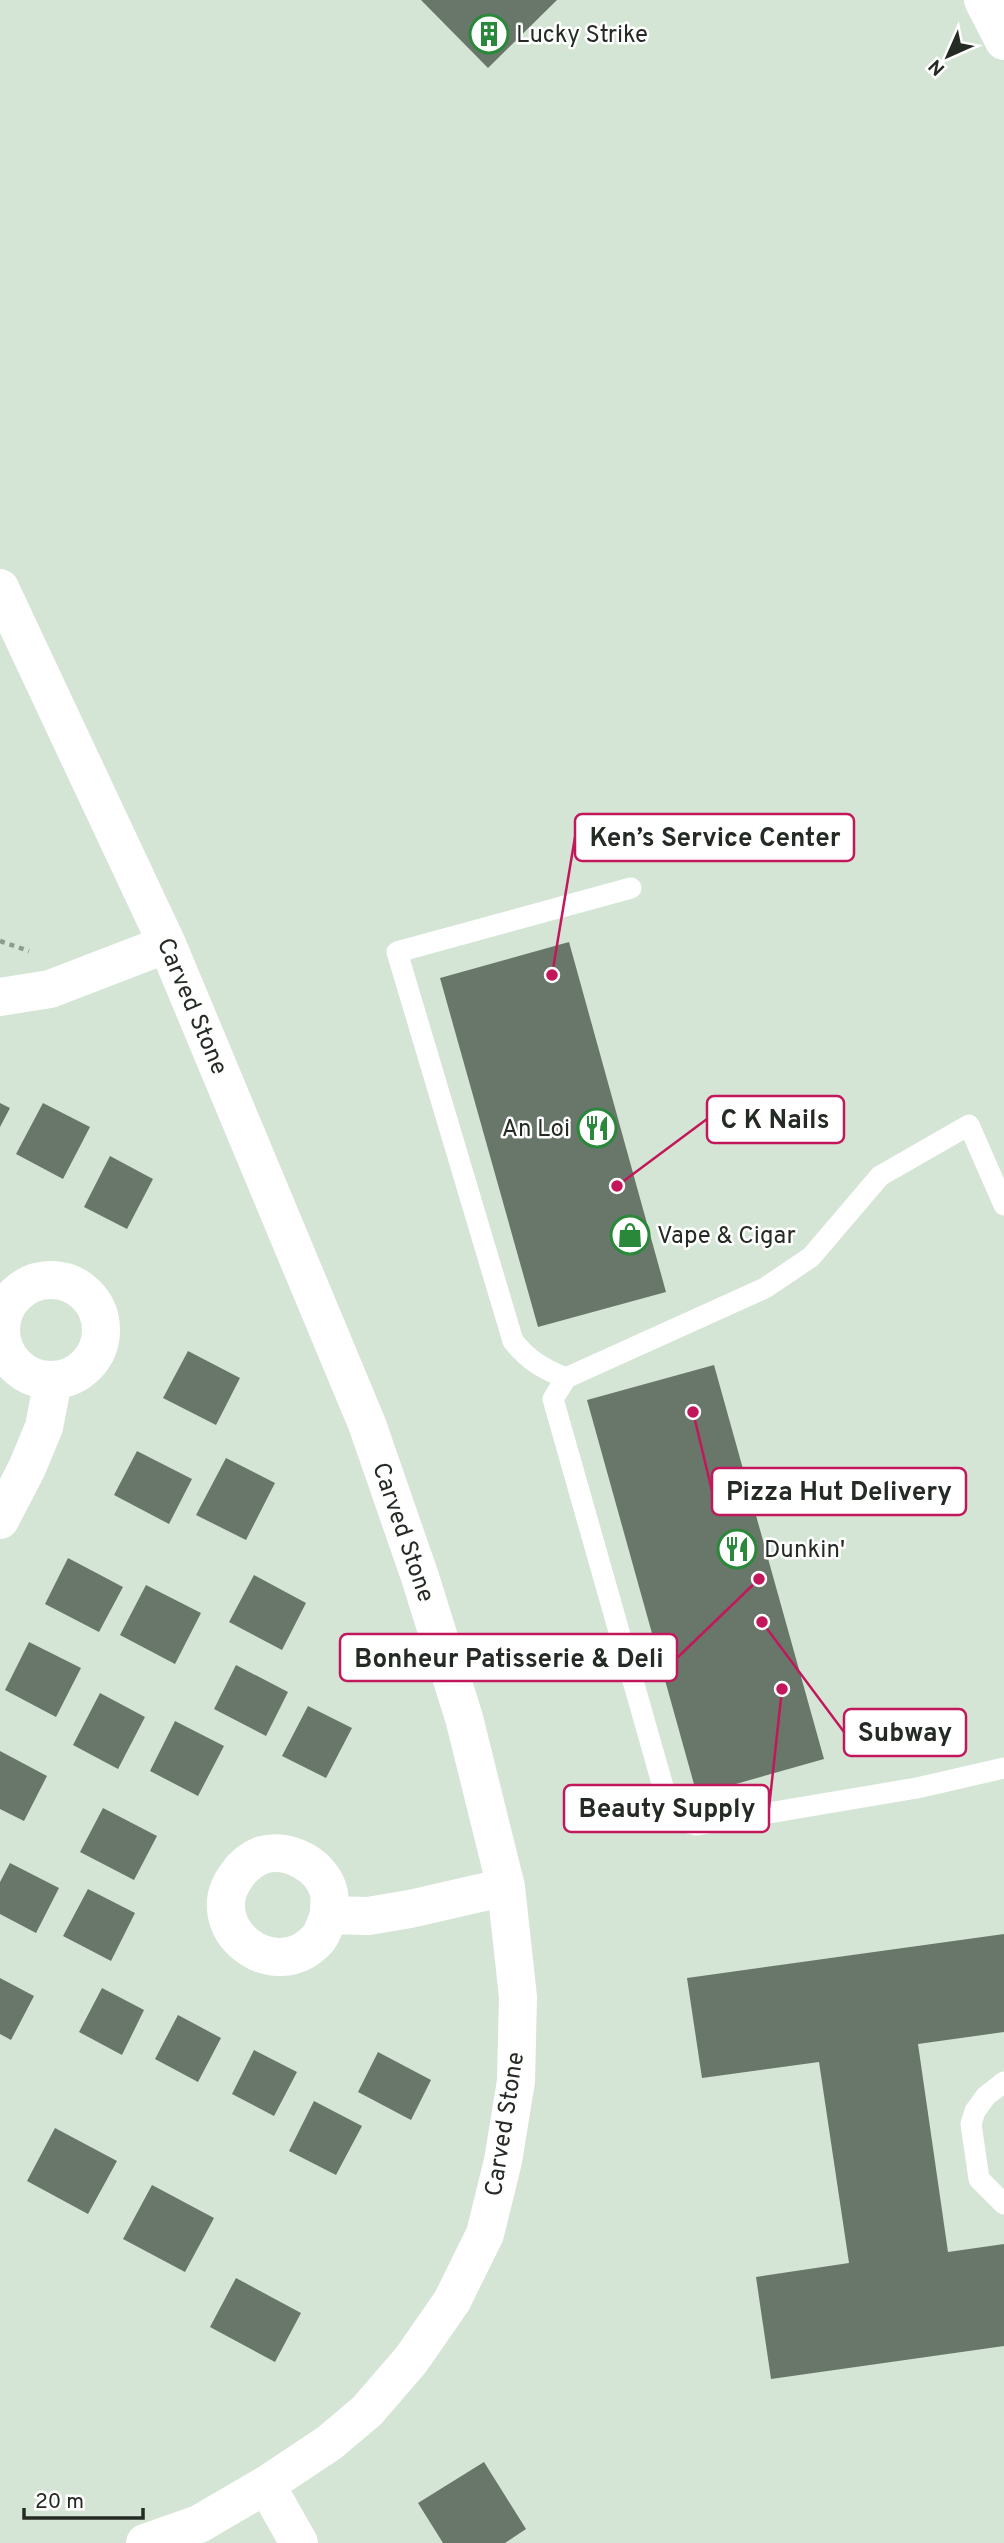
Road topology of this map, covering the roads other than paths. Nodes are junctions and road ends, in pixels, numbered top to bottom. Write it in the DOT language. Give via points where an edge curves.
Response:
graph roads {
  1 [pos="983,0"];
  2 [pos="1004,41"];
  3 [pos="0,588"];
  4 [pos="631,888"];
  5 [pos="167,944"];
  6 [pos="0,997"];
  7 [pos="1004,1205"];
  8 [pos="566,1378"];
  9 [pos="53,1381"];
  10 [pos="0,1520"];
  11 [pos="1004,1768"];
  12 [pos="506,1887"];
  13 [pos="329,1915"];
  14 [pos="1004,2082"];
  15 [pos="1004,2204"];
  16 [pos="266,2486"];
  17 [pos="145,2543"];
  18 [pos="299,2543"];
  1 -- 2 [label="street"];
  3 -- 5 [label="street, Carved Stone"];
  4 -- 8 [label="lane" via="397,952 513,1340 533,1362"];
  5 -- 6 [label="street" via="50,989"];
  5 -- 12 [label="street, Carved Stone" via="367,1424 464,1718"];
  7 -- 8 [label="lane" via="969,1125 880,1175 811,1257 765,1288"];
  8 -- 11 [label="lane" via="553,1399 666,1797 677,1820 697,1825 917,1788"];
  9 -- 10 [label="street" via="44,1427"];
  12 -- 13 [label="street" via="368,1916"];
  12 -- 16 [label="street, Carved Stone" via="518,1997 516,2081 485,2234 452,2301 411,2360 367,2411"];
  14 -- 15 [label="lane" via="986,2096 971,2124 979,2179"];
  16 -- 17 [label="street, Carved Stone" via="198,2524"];
  16 -- 18 [label="street"];
}
